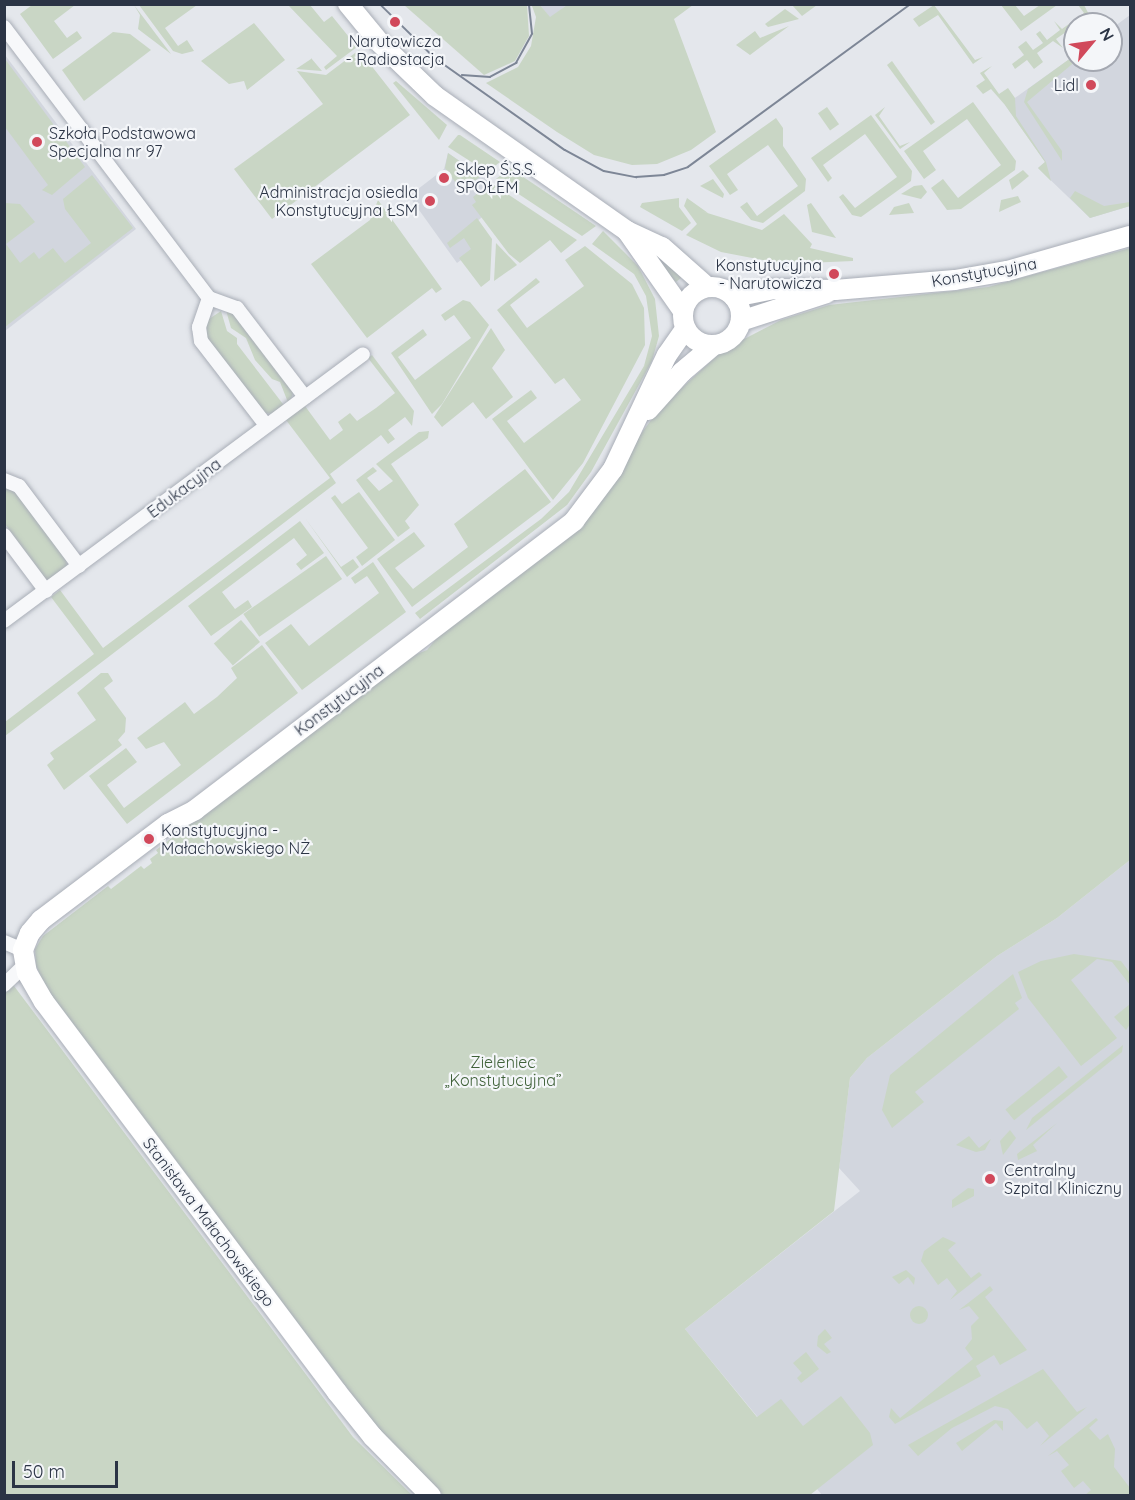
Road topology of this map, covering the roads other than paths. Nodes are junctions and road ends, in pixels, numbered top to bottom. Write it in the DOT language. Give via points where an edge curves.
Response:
graph roads {
  1 [pos="348,4"];
  2 [pos="4,27"];
  3 [pos="627,231"];
  4 [pos="1131,236"];
  5 [pos="707,287"];
  6 [pos="835,290"];
  7 [pos="734,297"];
  8 [pos="209,298"];
  9 [pos="684,320"];
  10 [pos="741,321"];
  11 [pos="714,345"];
  12 [pos="363,354"];
  13 [pos="305,397"];
  14 [pos="267,425"];
  15 [pos="634,429"];
  16 [pos="4,480"];
  17 [pos="4,535"];
  18 [pos="80,566"];
  19 [pos="46,591"];
  20 [pos="4,621"];
  21 [pos="4,942"];
  22 [pos="24,957"];
  23 [pos="4,985"];
  24 [pos="430,1496"];
  1 -- 3 [label="street" via="400,64 443,103"];
  2 -- 8 [label="street"];
  3 -- 5 [label="street" via="662,247"];
  3 -- 9 [label="street"];
  4 -- 6 [label="street, Konstytucyjna" via="981,276"];
  5 -- 7 [label="street" via="725,290"];
  5 -- 9 [label="street" via="691,295"];
  6 -- 7 [label="street, Konstytucyjna" via="774,289"];
  6 -- 10 [label="street, Konstytucyjna"];
  7 -- 10 [label="street"];
  8 -- 13 [label="street" via="237,308"];
  8 -- 14 [label="street" via="199,327 201,341"];
  9 -- 11 [label="street" via="695,341"];
  9 -- 15 [label="street, Konstytucyjna"];
  10 -- 11 [label="street" via="730,340"];
  11 -- 15 [label="street, Konstytucyjna" via="682,372"];
  12 -- 13 [label="street, Edukacyjna"];
  13 -- 14 [label="street, Edukacyjna"];
  14 -- 18 [label="street, Edukacyjna"];
  15 -- 22 [label="street, Konstytucyjna" via="595,498 564,530 204,803 168,824 41,920 30,933"];
  16 -- 18 [label="street" via="19,486"];
  17 -- 19 [label="street"];
  18 -- 19 [label="street, Edukacyjna"];
  19 -- 20 [label="street, Edukacyjna"];
  21 -- 22 [label="street"];
  22 -- 23 [label="street"];
  22 -- 24 [label="street, Stanisława Małachowskiego" via="44,1002 373,1437"];
}
